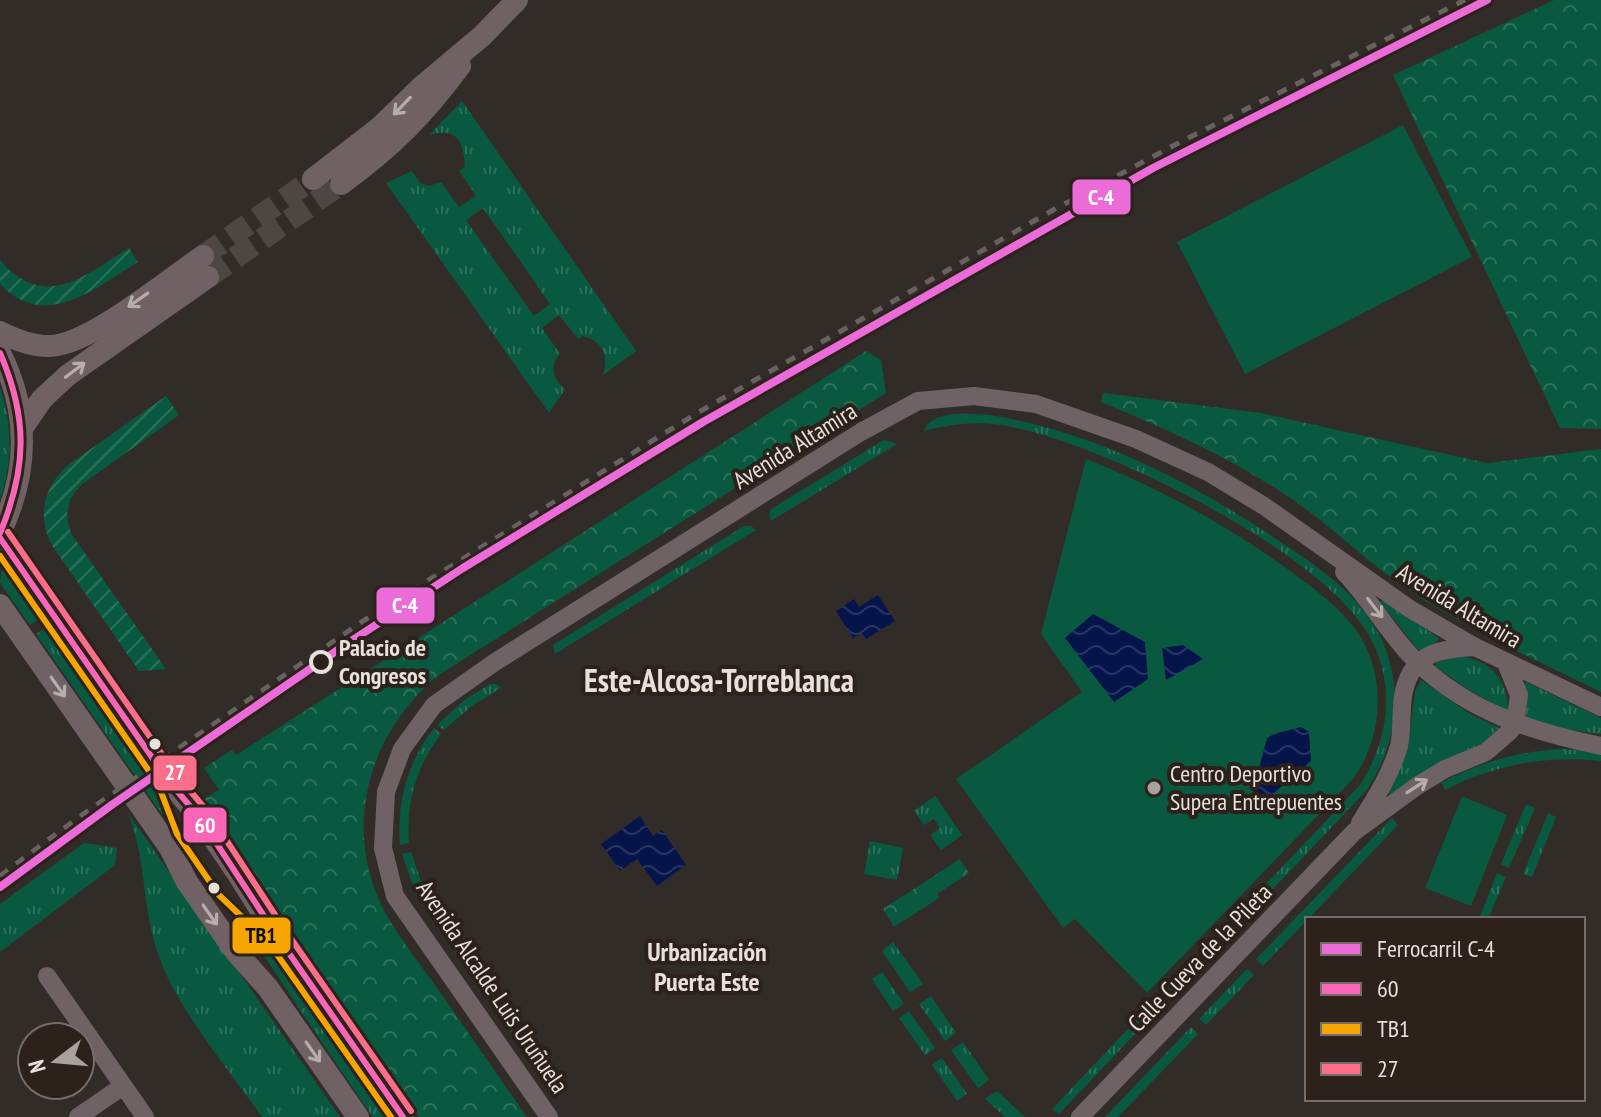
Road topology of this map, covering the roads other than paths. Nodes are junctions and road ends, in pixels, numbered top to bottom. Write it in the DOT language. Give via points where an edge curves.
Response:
graph roads {
  1 [pos="517,0"];
  2 [pos="482,36"];
  3 [pos="313,179"];
  4 [pos="341,184"];
  5 [pos="0,332"];
  6 [pos="0,353"];
  7 [pos="23,427"];
  8 [pos="1302,531"];
  9 [pos="0,536"];
  10 [pos="0,605"];
  11 [pos="6,622"];
  12 [pos="1475,647"];
  13 [pos="1417,662"];
  14 [pos="1506,663"];
  15 [pos="1601,707"];
  16 [pos="1515,725"];
  17 [pos="1601,746"];
  18 [pos="386,792"];
  19 [pos="1354,832"];
  20 [pos="47,976"];
  21 [pos="123,1086"];
  22 [pos="78,1117"];
  23 [pos="145,1117"];
  24 [pos="358,1117"];
  25 [pos="403,1117"];
  26 [pos="549,1117"];
  27 [pos="1080,1117"];
  1 -- 2 [label="main road"];
  2 -- 3 [label="main road, one-way"];
  2 -- 4 [label="main road" via="427,110"];
  7 -- 5 [label="main road, one-way" via="68,375 206,266 80,339 48,347"];
  6 -- 7 [label="main road"];
  7 -- 9 [label="main road" via="19,483"];
  8 -- 12 [label="street, Avenida Altamira" via="1410,609"];
  8 -- 13 [label="street, Avenida Altamira, one-way" via="1360,589"];
  8 -- 18 [label="street, Avenida Altamira" via="1208,472 1061,412 974,396 918,401 626,579 434,705 402,749"];
  9 -- 25 [label="main road"];
  10 -- 11 [label="main road"];
  11 -- 24 [label="main road, one-way" via="170,848 235,951 268,988"];
  12 -- 13 [label="street" via="1443,649"];
  12 -- 14 [label="street, Avenida Altamira"];
  13 -- 16 [label="street, Avenida Altamira" via="1460,696"];
  13 -- 19 [label="street" via="1404,690 1399,745 1382,788"];
  14 -- 15 [label="street, Avenida Altamira"];
  14 -- 16 [label="street" via="1519,695"];
  16 -- 17 [label="street, Avenida Altamira"];
  19 -- 16 [label="street, one-way" via="1445,769 1486,752"];
  18 -- 26 [label="street, Avenida Alcalde Luis Uruñuela" via="383,848 395,896"];
  19 -- 27 [label="street, Calle Cueva de la Pileta"];
  20 -- 21 [label="street"];
  21 -- 22 [label="street"];
  21 -- 23 [label="street"];
}
